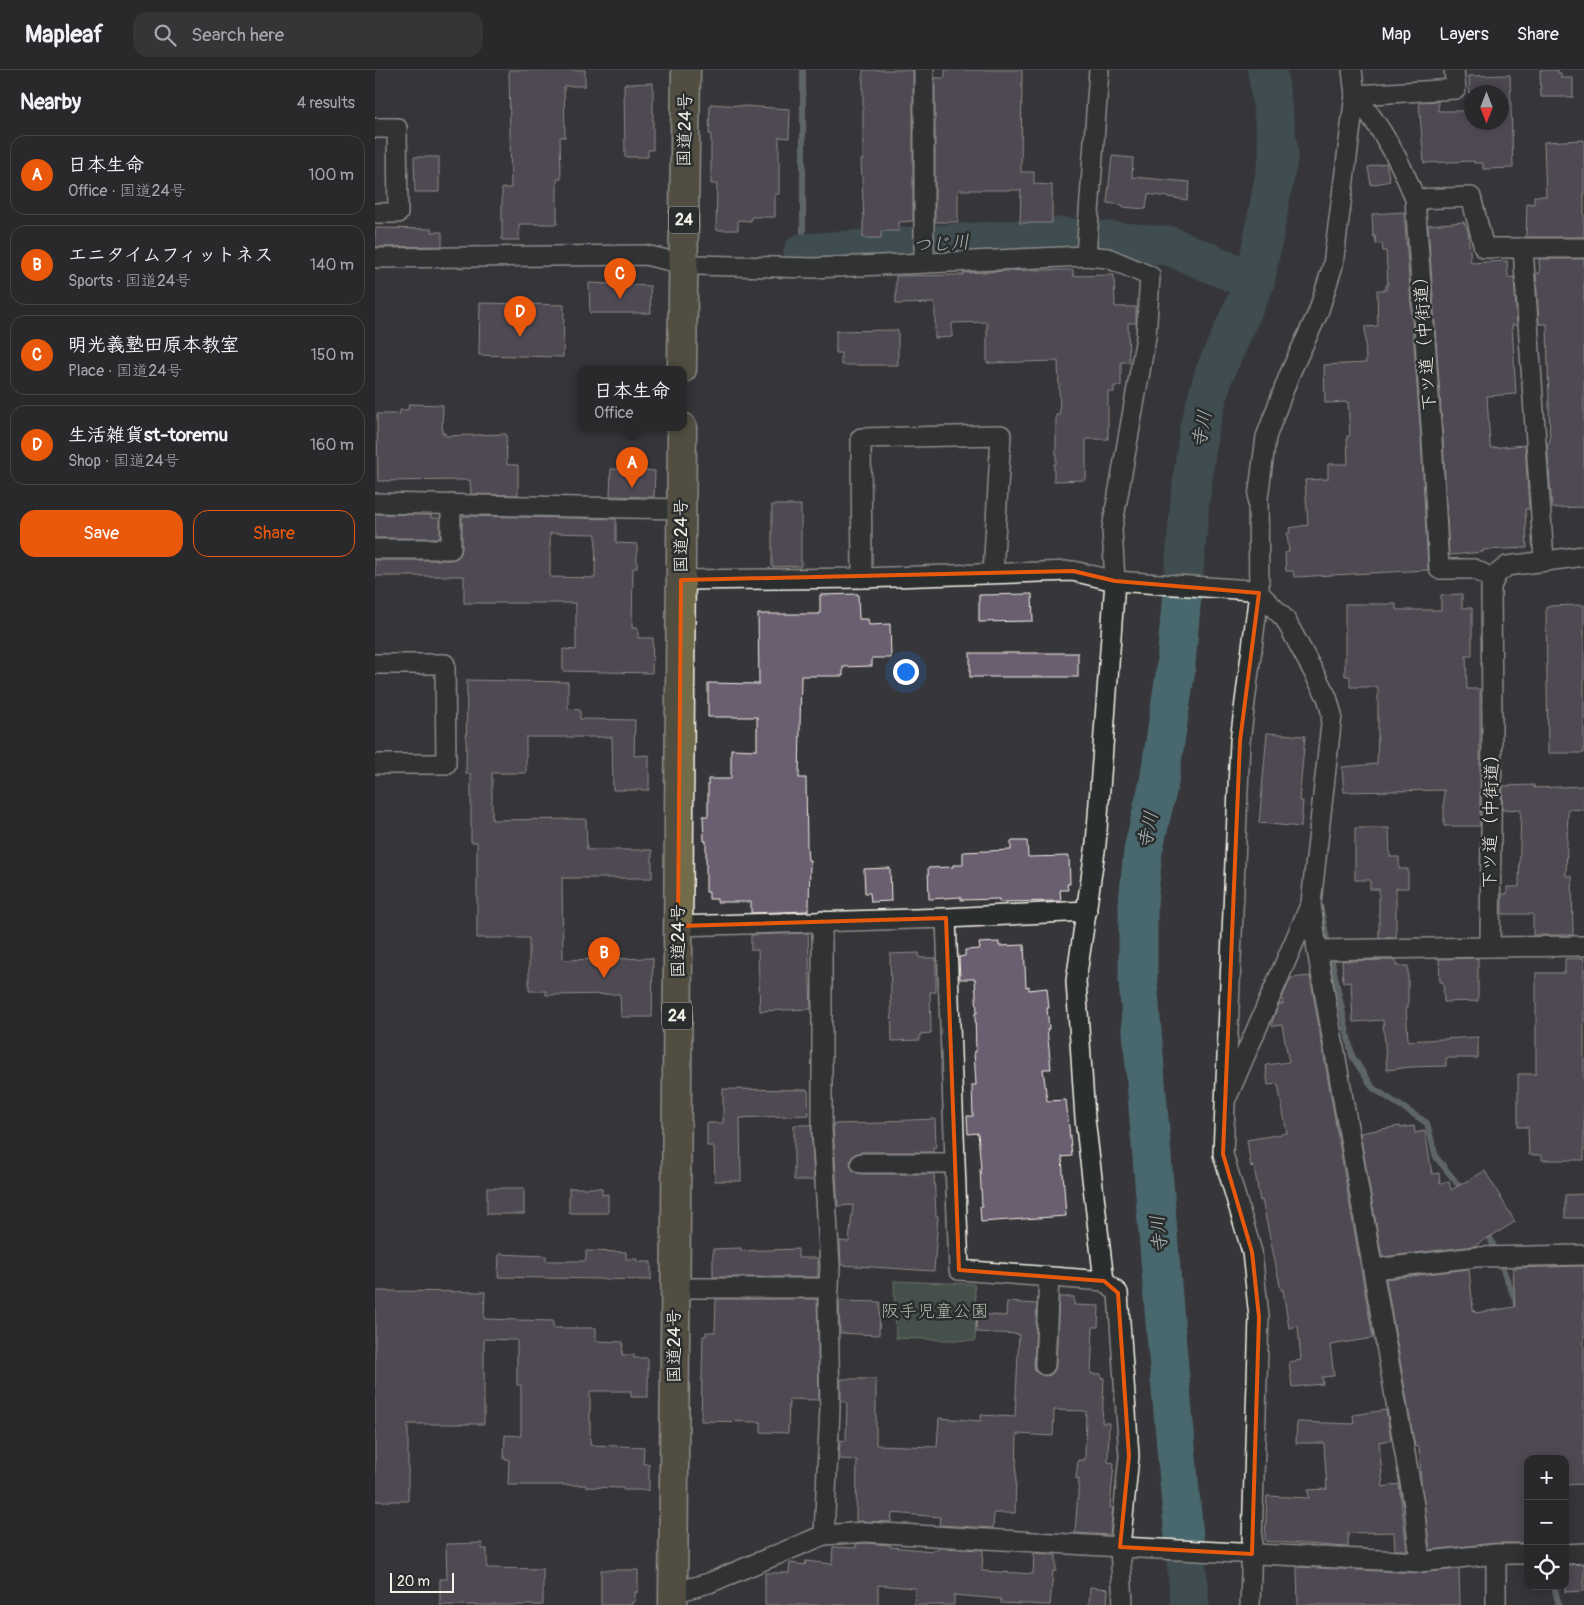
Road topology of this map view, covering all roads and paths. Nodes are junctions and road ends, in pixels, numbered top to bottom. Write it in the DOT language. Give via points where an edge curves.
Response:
graph roads {
  1 [pos="686,70"];
  2 [pos="924,70"];
  3 [pos="1099,70"];
  4 [pos="1352,70"];
  5 [pos="1454,70"];
  6 [pos="1355,95"];
  7 [pos="375,128"];
  8 [pos="1415,199"];
  9 [pos="375,214"];
  10 [pos="1523,248"];
  11 [pos="1584,248"];
  12 [pos="924,250"];
  13 [pos="1087,252"];
  14 [pos="375,258"];
  15 [pos="683,264"];
  16 [pos="682,366"];
  17 [pos="682,431"];
  18 [pos="375,503"];
  19 [pos="451,504"];
  20 [pos="681,509"];
  21 [pos="375,549"];
  22 [pos="1584,556"];
  23 [pos="1543,560"];
  24 [pos="993,573"];
  25 [pos="862,578"];
  26 [pos="681,580"];
  27 [pos="1120,581"];
  28 [pos="1492,586"];
  29 [pos="1255,592"];
  30 [pos="375,664"];
  31 [pos="375,764"];
  32 [pos="1311,903"];
  33 [pos="1087,910"];
  34 [pos="946,918"];
  35 [pos="822,922"];
  36 [pos="678,926"];
  37 [pos="1584,946"];
  38 [pos="1490,947"];
  39 [pos="1317,950"];
  40 [pos="1224,1105"];
  41 [pos="861,1163"];
  42 [pos="954,1163"];
  43 [pos="1584,1254"];
  44 [pos="1374,1269"];
  45 [pos="1049,1278"];
  46 [pos="1104,1281"];
  47 [pos="675,1288"];
  48 [pos="829,1288"];
  49 [pos="1045,1365"];
  50 [pos="824,1535"];
  51 [pos="1123,1548"];
  52 [pos="1584,1553"];
  53 [pos="1248,1554"];
  54 [pos="1496,1554"];
  55 [pos="1524,1554"];
  56 [pos="1569,1554"];
  57 [pos="1420,1562"];
  58 [pos="673,1599"];
  59 [pos="1123,1605"];
  60 [pos="1250,1605"];
  61 [pos="1496,1605"];
  1 -- 15 [label="highway, 国道24号 / 24"];
  2 -- 12 [label="street"];
  3 -- 13 [label="street"];
  4 -- 6 [label="street"];
  5 -- 6 [label="street" via="1456,88"];
  6 -- 8 [label="street, 下ツ道（中街道）" via="1374,118 1407,177"];
  6 -- 29 [label="street" via="1333,265 1318,313 1290,373 1266,437 1258,498"];
  7 -- 9 [label="street" via="397,128 398,213"];
  8 -- 10 [label="street" via="1471,197 1484,248"];
  8 -- 28 [label="street, 下ツ道（中街道）" via="1439,569 1473,569"];
  10 -- 11 [label="street"];
  10 -- 23 [label="street"];
  12 -- 13 [label="street"];
  12 -- 15 [label="street" via="813,268"];
  13 -- 27 [label="street" via="1150,276 1146,337 1112,529"];
  14 -- 15 [label="street" via="645,255"];
  15 -- 16 [label="highway, 国道24号 / 24"];
  17 -- 20 [label="highway, 国道24号 / 24"];
  18 -- 19 [label="street"];
  19 -- 20 [label="street"];
  19 -- 21 [label="street" via="451,549"];
  20 -- 26 [label="highway, 国道24号 / 24"];
  22 -- 23 [label="street"];
  23 -- 28 [label="street" via="1501,569"];
  24 -- 25 [label="street"];
  24 -- 25 [label="street" via="1001,435 861,438"];
  24 -- 27 [label="street" via="1073,571"];
  25 -- 26 [label="street"];
  26 -- 36 [label="highway, 国道24号 / 24"];
  27 -- 29 [label="street"];
  27 -- 33 [label="street"];
  28 -- 38 [label="street, 下ツ道（中街道）"];
  29 -- 32 [label="street" via="1285,619 1327,697 1332,715"];
  29 -- 40 [label="street" via="1240,741"];
  30 -- 31 [label="street" via="445,664 446,764"];
  32 -- 39 [label="street"];
  32 -- 40 [label="street"];
  33 -- 34 [label="street"];
  33 -- 46 [label="street" via="1076,981 1085,1118"];
  34 -- 35 [label="street"];
  34 -- 42 [label="street"];
  35 -- 36 [label="street"];
  35 -- 48 [label="street" via="822,1130"];
  36 -- 47 [label="highway, 国道24号 / 24"];
  37 -- 38 [label="street"];
  38 -- 39 [label="street"];
  39 -- 44 [label="street"];
  40 -- 53 [label="street" via="1223,1154 1252,1252 1259,1317"];
  41 -- 42 [label="street"];
  42 -- 45 [label="street" via="959,1270"];
  43 -- 44 [label="street" via="1476,1257"];
  44 -- 57 [label="street" via="1414,1505"];
  45 -- 46 [label="street"];
  45 -- 49 [label="street"];
  46 -- 51 [label="street" via="1118,1293 1129,1456"];
  47 -- 48 [label="street"];
  47 -- 58 [label="highway, 国道24号 / 24"];
  48 -- 50 [label="street" via="830,1408"];
  50 -- 51 [label="street" via="865,1532"];
  50 -- 58 [label="street"];
  51 -- 53 [label="street"];
  51 -- 59 [label="street"];
  52 -- 56 [label="street"];
  53 -- 57 [label="street"];
  53 -- 60 [label="street"];
  54 -- 55 [label="street"];
  54 -- 57 [label="street"];
  54 -- 61 [label="street"];
}
